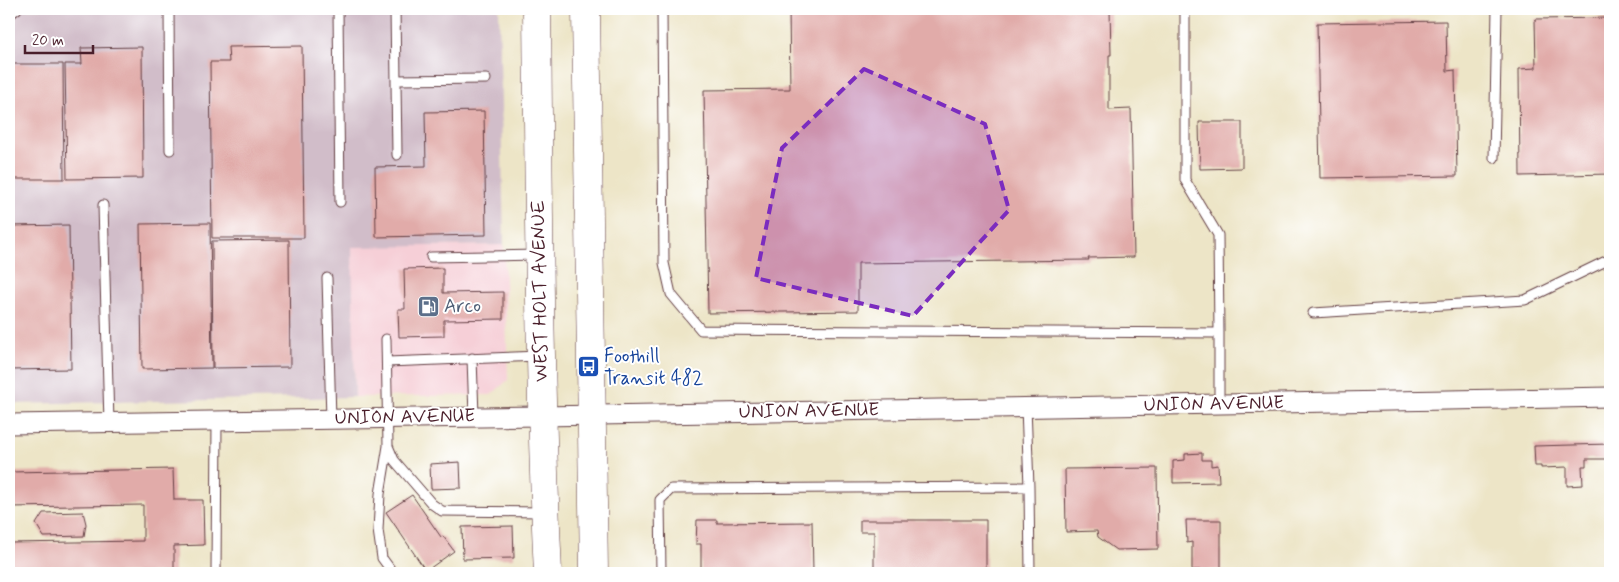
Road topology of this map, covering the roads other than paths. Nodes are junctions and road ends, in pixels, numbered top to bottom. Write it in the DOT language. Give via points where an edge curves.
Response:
graph roads {
  1 [pos="17,9"];
  2 [pos="169,9"];
  3 [pos="338,9"];
  4 [pos="395,9"];
  5 [pos="537,9"];
  6 [pos="586,9"];
  7 [pos="662,9"];
  8 [pos="1185,9"];
  9 [pos="1497,9"];
  10 [pos="9,15"];
  11 [pos="486,79"];
  12 [pos="396,80"];
  13 [pos="170,150"];
  14 [pos="397,155"];
  15 [pos="1494,158"];
  16 [pos="340,202"];
  17 [pos="103,204"];
  18 [pos="539,255"];
  19 [pos="431,257"];
  20 [pos="1610,259"];
  21 [pos="327,278"];
  22 [pos="1313,312"];
  23 [pos="1219,333"];
  24 [pos="386,339"];
  25 [pos="541,356"];
  26 [pos="472,358"];
  27 [pos="387,362"];
  28 [pos="1610,397"];
  29 [pos="1219,403"];
  30 [pos="1026,407"];
  31 [pos="592,414"];
  32 [pos="474,416"];
  33 [pos="542,416"];
  34 [pos="387,418"];
  35 [pos="330,419"];
  36 [pos="218,421"];
  37 [pos="109,422"];
  38 [pos="9,424"];
  39 [pos="388,446"];
  40 [pos="1029,487"];
  41 [pos="545,512"];
  42 [pos="216,573"];
  43 [pos="393,573"];
  44 [pos="548,573"];
  45 [pos="594,573"];
  46 [pos="661,573"];
  47 [pos="1030,573"];
  1 -- 10 [label="lane"];
  2 -- 13 [label="lane"];
  3 -- 16 [label="lane"];
  4 -- 12 [label="lane"];
  5 -- 18 [label="main road, WEST HOLT AVENUE"];
  6 -- 31 [label="main road"];
  7 -- 23 [label="lane" via="664,263 671,294 701,330"];
  8 -- 23 [label="lane" via="1185,180 1218,235"];
  9 -- 15 [label="lane"];
  11 -- 12 [label="lane"];
  12 -- 14 [label="lane"];
  17 -- 37 [label="lane"];
  18 -- 19 [label="lane"];
  18 -- 25 [label="main road, WEST HOLT AVENUE"];
  20 -- 22 [label="lane" via="1525,300"];
  21 -- 35 [label="lane"];
  23 -- 29 [label="lane"];
  24 -- 27 [label="lane"];
  25 -- 26 [label="lane"];
  25 -- 33 [label="main road, WEST HOLT AVENUE"];
  26 -- 27 [label="lane"];
  26 -- 32 [label="lane"];
  27 -- 34 [label="lane"];
  28 -- 29 [label="street, UNION AVENUE"];
  29 -- 30 [label="street, UNION AVENUE"];
  30 -- 31 [label="street, UNION AVENUE"];
  30 -- 40 [label="lane"];
  31 -- 33 [label="street, UNION AVENUE"];
  31 -- 45 [label="main road"];
  32 -- 33 [label="street, UNION AVENUE"];
  32 -- 34 [label="street, UNION AVENUE"];
  33 -- 41 [label="main road, WEST HOLT AVENUE"];
  34 -- 35 [label="street, UNION AVENUE"];
  34 -- 39 [label="lane"];
  35 -- 36 [label="street, UNION AVENUE"];
  36 -- 37 [label="street, UNION AVENUE"];
  36 -- 42 [label="lane"];
  37 -- 38 [label="street, UNION AVENUE"];
  39 -- 41 [label="lane" via="394,460 442,511"];
  39 -- 43 [label="lane" via="378,530 382,558"];
  40 -- 46 [label="lane" via="671,488 660,500"];
  40 -- 47 [label="lane"];
  41 -- 44 [label="main road, WEST HOLT AVENUE"];
}
